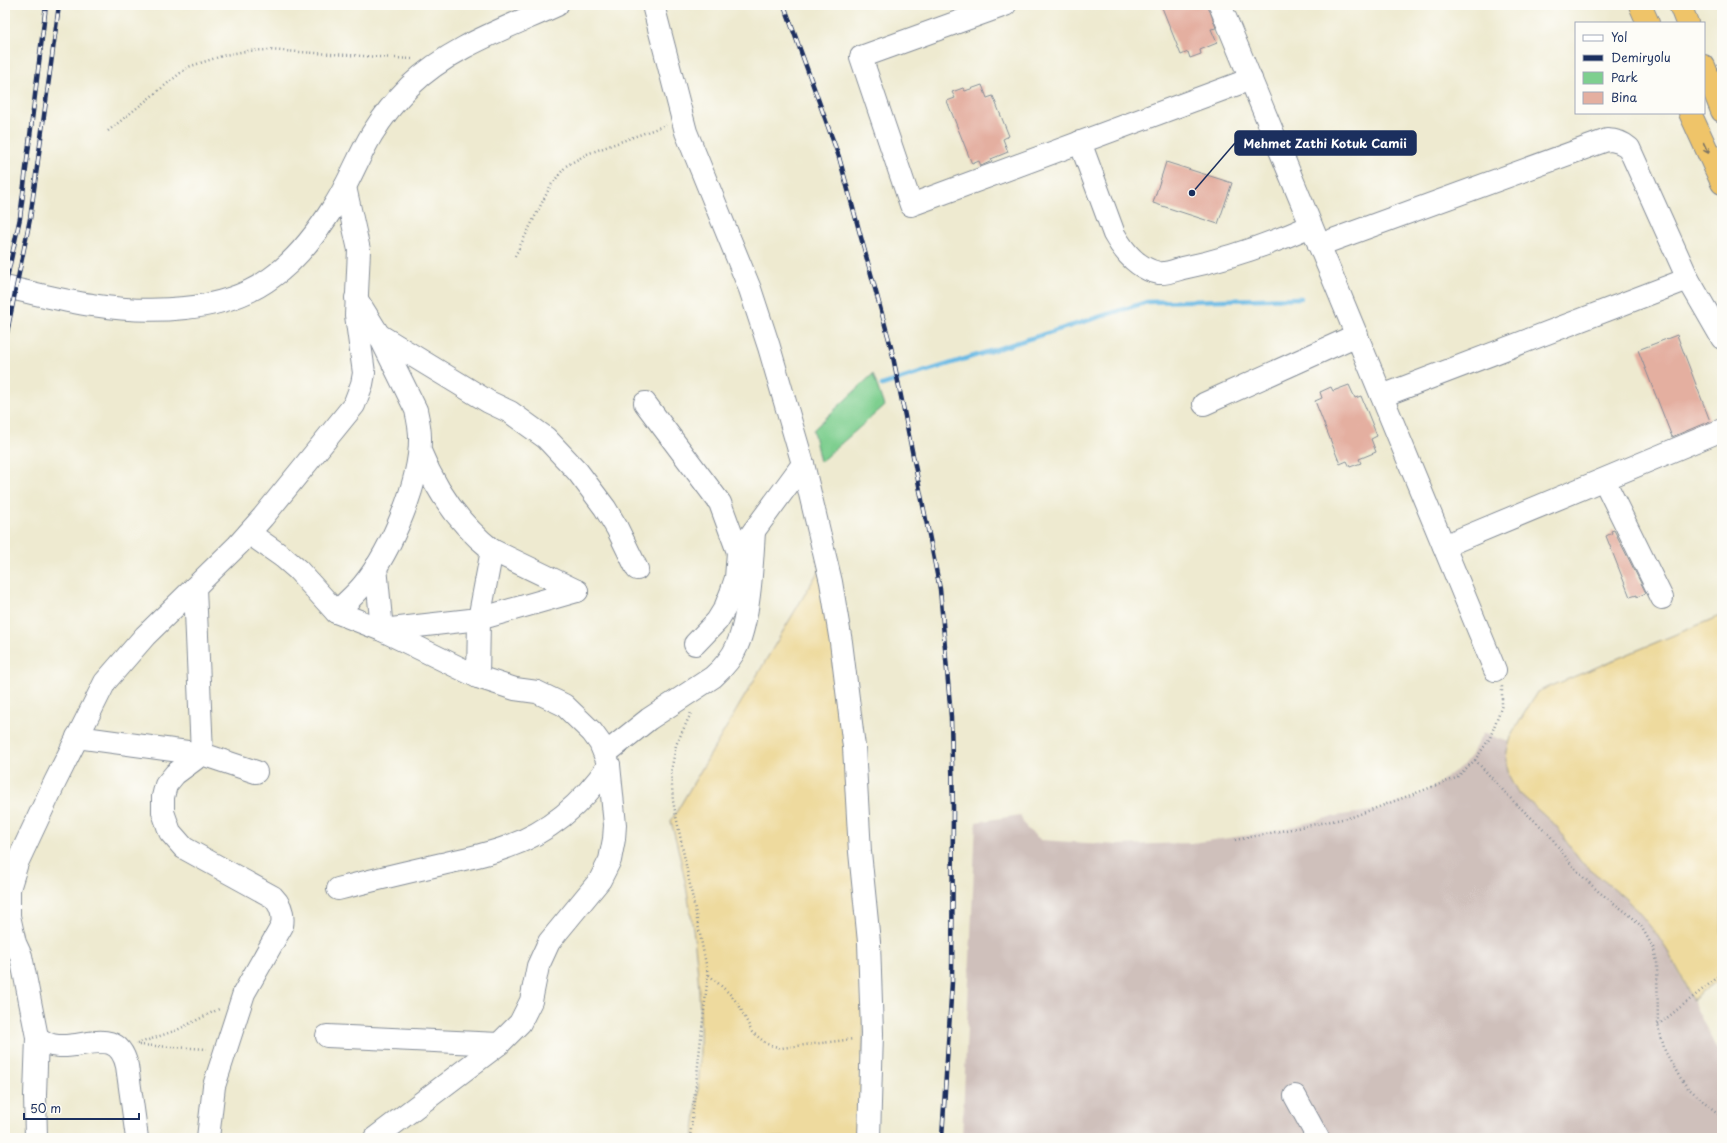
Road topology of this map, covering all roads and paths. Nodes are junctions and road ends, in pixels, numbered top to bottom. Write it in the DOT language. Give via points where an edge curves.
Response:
graph roads {
  1 [pos="557,5"];
  2 [pos="653,5"];
  3 [pos="1005,5"];
  4 [pos="1220,5"];
  5 [pos="1640,5"];
  6 [pos="1680,5"];
  7 [pos="1648,22"];
  8 [pos="1687,22"];
  9 [pos="442,60"];
  10 [pos="1705,68"];
  11 [pos="1251,80"];
  12 [pos="1722,111"];
  13 [pos="1690,114"];
  14 [pos="683,119"];
  15 [pos="108,131"];
  16 [pos="1080,142"];
  17 [pos="1722,182"];
  18 [pos="345,187"];
  19 [pos="1315,235"];
  20 [pos="515,256"];
  21 [pos="1688,279"];
  22 [pos="5,287"];
  23 [pos="356,298"];
  24 [pos="379,335"];
  25 [pos="1357,335"];
  26 [pos="1722,338"];
  27 [pos="1382,396"];
  28 [pos="645,403"];
  29 [pos="1204,404"];
  30 [pos="1722,430"];
  31 [pos="420,451"];
  32 [pos="803,464"];
  33 [pos="1604,480"];
  34 [pos="754,531"];
  35 [pos="249,533"];
  36 [pos="1444,546"];
  37 [pos="492,550"];
  38 [pos="738,552"];
  39 [pos="376,567"];
  40 [pos="637,569"];
  41 [pos="195,588"];
  42 [pos="1662,598"];
  43 [pos="336,612"];
  44 [pos="479,619"];
  45 [pos="382,630"];
  46 [pos="695,644"];
  47 [pos="1495,670"];
  48 [pos="478,677"];
  49 [pos="693,711"];
  50 [pos="77,737"];
  51 [pos="202,754"];
  52 [pos="607,760"];
  53 [pos="1475,760"];
  54 [pos="256,772"];
  55 [pos="1235,840"];
  56 [pos="338,889"];
  57 [pos="708,974"];
  58 [pos="1722,974"];
  59 [pos="221,1008"];
  60 [pos="1658,1025"];
  61 [pos="327,1036"];
  62 [pos="37,1037"];
  63 [pos="857,1039"];
  64 [pos="499,1044"];
  65 [pos="225,1050"];
  66 [pos="1295,1096"];
  67 [pos="1722,1117"];
  68 [pos="36,1138"];
  69 [pos="137,1138"];
  70 [pos="208,1138"];
  71 [pos="375,1138"];
  72 [pos="690,1138"];
  73 [pos="869,1138"];
  74 [pos="1318,1138"];
  1 -- 9 [label="street"];
  2 -- 14 [label="street"];
  3 -- 16 [label="street" via="861,57 911,205"];
  4 -- 11 [label="street"];
  5 -- 7 [label="highway"];
  6 -- 8 [label="highway"];
  9 -- 15 [label="path" via="267,50 225,55 188,67"];
  9 -- 18 [label="street" via="411,85 384,116"];
  10 -- 12 [label="highway"];
  11 -- 16 [label="street"];
  11 -- 19 [label="street"];
  13 -- 17 [label="highway, one-way"];
  14 -- 20 [label="path" via="587,154 566,166 551,185"];
  14 -- 32 [label="street" via="750,289"];
  16 -- 19 [label="street" via="1114,234 1135,261 1152,270 1160,273 1200,265 1273,243"];
  18 -- 22 [label="street" via="313,236 284,268 255,288 216,302 169,309 116,308 70,302"];
  18 -- 23 [label="street" via="359,250"];
  19 -- 21 [label="street" via="1612,140 1628,148"];
  19 -- 25 [label="street"];
  21 -- 26 [label="street"];
  21 -- 27 [label="street"];
  23 -- 24 [label="street"];
  23 -- 35 [label="street" via="364,373 359,395 349,411"];
  24 -- 31 [label="street" via="416,410"];
  24 -- 40 [label="street" via="489,402 510,412 546,438 578,472 605,508"];
  25 -- 27 [label="street"];
  25 -- 29 [label="street"];
  27 -- 36 [label="street"];
  28 -- 38 [label="street" via="720,503"];
  30 -- 33 [label="street"];
  31 -- 37 [label="street" via="444,500 466,527"];
  31 -- 39 [label="street" via="399,522"];
  32 -- 34 [label="street"];
  32 -- 73 [label="street" via="831,582 854,747 871,988 872,1084"];
  33 -- 36 [label="street"];
  33 -- 42 [label="street"];
  34 -- 38 [label="street"];
  34 -- 52 [label="street" via="746,610 740,638 732,655 713,677 649,719"];
  35 -- 41 [label="street"];
  35 -- 43 [label="street" via="298,570"];
  36 -- 47 [label="street"];
  37 -- 44 [label="street"];
  37 -- 44 [label="street" via="577,591"];
  38 -- 46 [label="street" via="736,578 725,608 717,621"];
  39 -- 43 [label="street"];
  39 -- 45 [label="street"];
  41 -- 50 [label="street" via="146,636 105,682"];
  41 -- 51 [label="street"];
  43 -- 45 [label="street"];
  44 -- 45 [label="street"];
  44 -- 48 [label="street"];
  45 -- 48 [label="street"];
  47 -- 53 [label="path" via="1503,688 1502,705 1490,738"];
  48 -- 52 [label="street" via="515,689 537,692 564,705 592,732"];
  49 -- 57 [label="path" via="676,745 671,786"];
  50 -- 51 [label="street"];
  50 -- 62 [label="street" via="17,863 9,889 11,930 21,956"];
  51 -- 54 [label="street"];
  51 -- 65 [label="street" via="175,774 166,785 163,812 170,832 184,848 273,897 280,906 283,919 282,926 244,993"];
  52 -- 56 [label="street" via="598,780 574,808 525,840 486,853"];
  52 -- 64 [label="street" via="614,826 610,860 600,880 549,942 538,966 526,1012 514,1031"];
  53 -- 55 [label="path" via="1456,778 1352,817"];
  53 -- 60 [label="path" via="1514,802 1548,832 1584,878 1641,926 1654,949 1657,962"];
  57 -- 63 [label="path" via="729,993 739,1005 752,1032 767,1044 781,1048"];
  57 -- 72 [label="path"];
  58 -- 60 [label="path"];
  59 -- 65 [label="path" via="177,1030 135,1044"];
  60 -- 67 [label="path" via="1665,1051 1679,1076 1688,1088"];
  61 -- 64 [label="street"];
  62 -- 68 [label="street"];
  62 -- 69 [label="street" via="54,1046 102,1041 118,1048 126,1059"];
  64 -- 71 [label="street"];
  65 -- 70 [label="street" via="214,1086"];
  66 -- 74 [label="street"];
}
